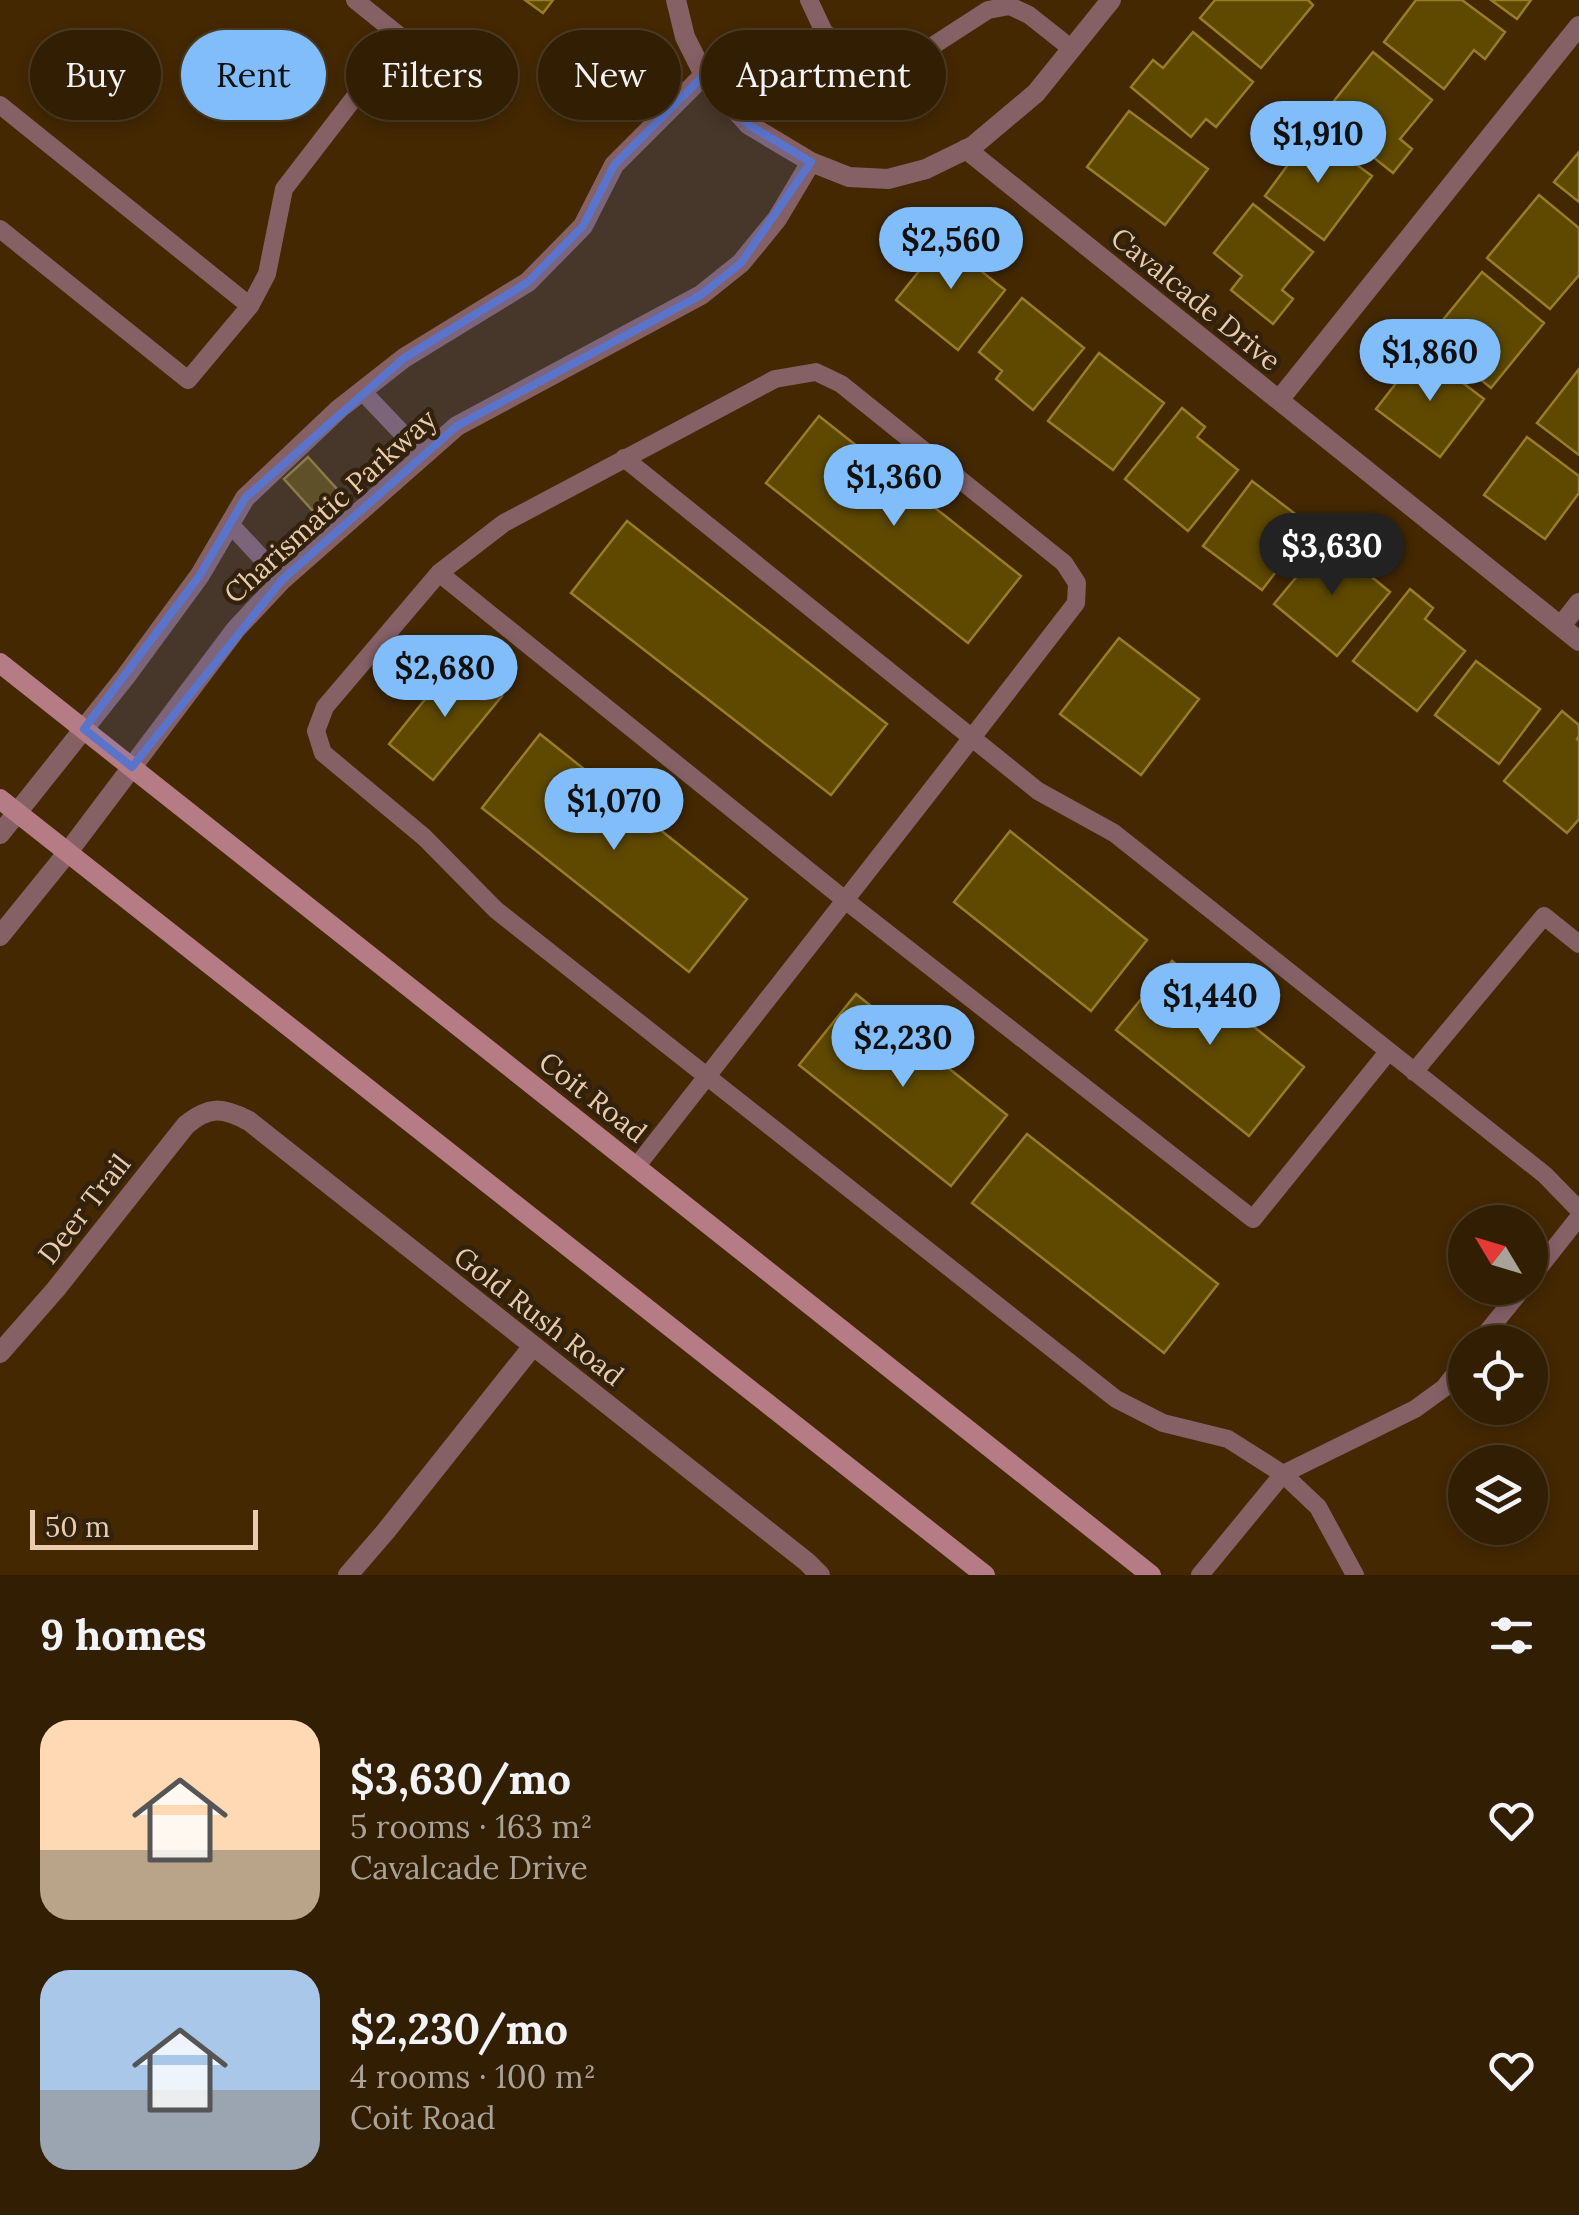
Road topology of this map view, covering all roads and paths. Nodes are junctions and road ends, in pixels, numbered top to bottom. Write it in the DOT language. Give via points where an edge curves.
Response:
graph roads {
  1 [pos="355,0"];
  2 [pos="676,0"];
  3 [pos="809,0"];
  4 [pos="1111,0"];
  5 [pos="1579,26"];
  6 [pos="1072,49"];
  7 [pos="701,69"];
  8 [pos="701,78"];
  9 [pos="0,104"];
  10 [pos="744,120"];
  11 [pos="966,150"];
  12 [pos="811,162"];
  13 [pos="0,229"];
  14 [pos="250,306"];
  15 [pos="362,391"];
  16 [pos="1279,400"];
  17 [pos="423,455"];
  18 [pos="624,458"];
  19 [pos="230,524"];
  20 [pos="440,573"];
  21 [pos="282,580"];
  22 [pos="1579,603"];
  23 [pos="1560,626"];
  24 [pos="1579,641"];
  25 [pos="0,663"];
  26 [pos="84,729"];
  27 [pos="972,738"];
  28 [pos="132,767"];
  29 [pos="0,799"];
  30 [pos="17,812"];
  31 [pos="0,834"];
  32 [pos="68,852"];
  33 [pos="845,900"];
  34 [pos="0,936"];
  35 [pos="1579,944"];
  36 [pos="1388,1052"];
  37 [pos="1414,1072"];
  38 [pos="708,1076"];
  39 [pos="218,1110"];
  40 [pos="636,1167"];
  41 [pos="1579,1214"];
  42 [pos="1548,1255"];
  43 [pos="1509,1305"];
  44 [pos="1493,1325"];
  45 [pos="534,1346"];
  46 [pos="0,1353"];
  47 [pos="1448,1383"];
  48 [pos="1283,1474"];
  49 [pos="348,1575"];
  50 [pos="820,1575"];
  51 [pos="985,1575"];
  52 [pos="1151,1575"];
  53 [pos="1200,1575"];
  54 [pos="1355,1575"];
  1 -- 14 [label="lane" via="401,37 284,189 267,274"];
  2 -- 7 [label="street" via="684,37"];
  3 -- 6 [label="lane" via="824,32 850,53 882,64 906,64 988,10 1010,6"];
  4 -- 6 [label="street"];
  5 -- 16 [label="street"];
  6 -- 11 [label="street" via="1036,93"];
  8 -- 15 [label="street, Charismatic Parkway" via="614,165 583,226 528,282"];
  9 -- 14 [label="lane"];
  10 -- 12 [label="street"];
  11 -- 12 [label="street" via="888,179 849,177"];
  11 -- 16 [label="street, Cavalcade Drive"];
  12 -- 17 [label="street, Charismatic Parkway" via="741,263 701,294 457,426"];
  13 -- 14 [label="lane" via="188,380"];
  15 -- 17 [label="lane"];
  15 -- 19 [label="street, Charismatic Parkway" via="245,498"];
  16 -- 23 [label="street, Cavalcade Drive"];
  17 -- 21 [label="street, Charismatic Parkway"];
  18 -- 20 [label="lane" via="504,523"];
  18 -- 27 [label="lane"];
  18 -- 27 [label="lane" via="775,379 816,372 856,396 1064,563 1078,583 1076,603"];
  19 -- 21 [label="lane"];
  19 -- 26 [label="street, Charismatic Parkway" via="200,575"];
  20 -- 33 [label="lane"];
  20 -- 38 [label="lane" via="325,707 316,732 323,753 424,837 496,910"];
  21 -- 28 [label="street, Charismatic Parkway" via="236,629"];
  22 -- 23 [label="street"];
  23 -- 24 [label="street, Cavalcade Drive"];
  25 -- 26 [label="main road, Coit Road"];
  26 -- 28 [label="main road, Coit Road"];
  26 -- 30 [label="street, Charismatic Parkway"];
  27 -- 33 [label="lane"];
  27 -- 36 [label="lane" via="1038,791 1114,833"];
  28 -- 32 [label="street, Charismatic Parkway"];
  28 -- 40 [label="main road, Coit Road"];
  29 -- 30 [label="main road"];
  30 -- 31 [label="street, Charismatic Parkway"];
  30 -- 32 [label="main road"];
  32 -- 34 [label="street, Charismatic Parkway"];
  32 -- 51 [label="main road"];
  33 -- 36 [label="lane" via="1253,1220"];
  33 -- 38 [label="lane"];
  35 -- 37 [label="lane" via="1544,916"];
  36 -- 37 [label="lane"];
  37 -- 41 [label="lane" via="1546,1175"];
  38 -- 40 [label="lane"];
  38 -- 48 [label="lane" via="1116,1399 1163,1423 1228,1439"];
  39 -- 45 [label="street, Gold Rush Road" via="248,1122"];
  39 -- 46 [label="street, Deer Trail" via="186,1125"];
  40 -- 52 [label="main road, Coit Road"];
  41 -- 42 [label="lane"];
  43 -- 44 [label="lane"];
  45 -- 49 [label="street"];
  45 -- 50 [label="street, Gold Rush Road"];
  47 -- 48 [label="lane" via="1415,1409"];
  48 -- 53 [label="lane"];
  48 -- 54 [label="lane" via="1318,1507"];
}
